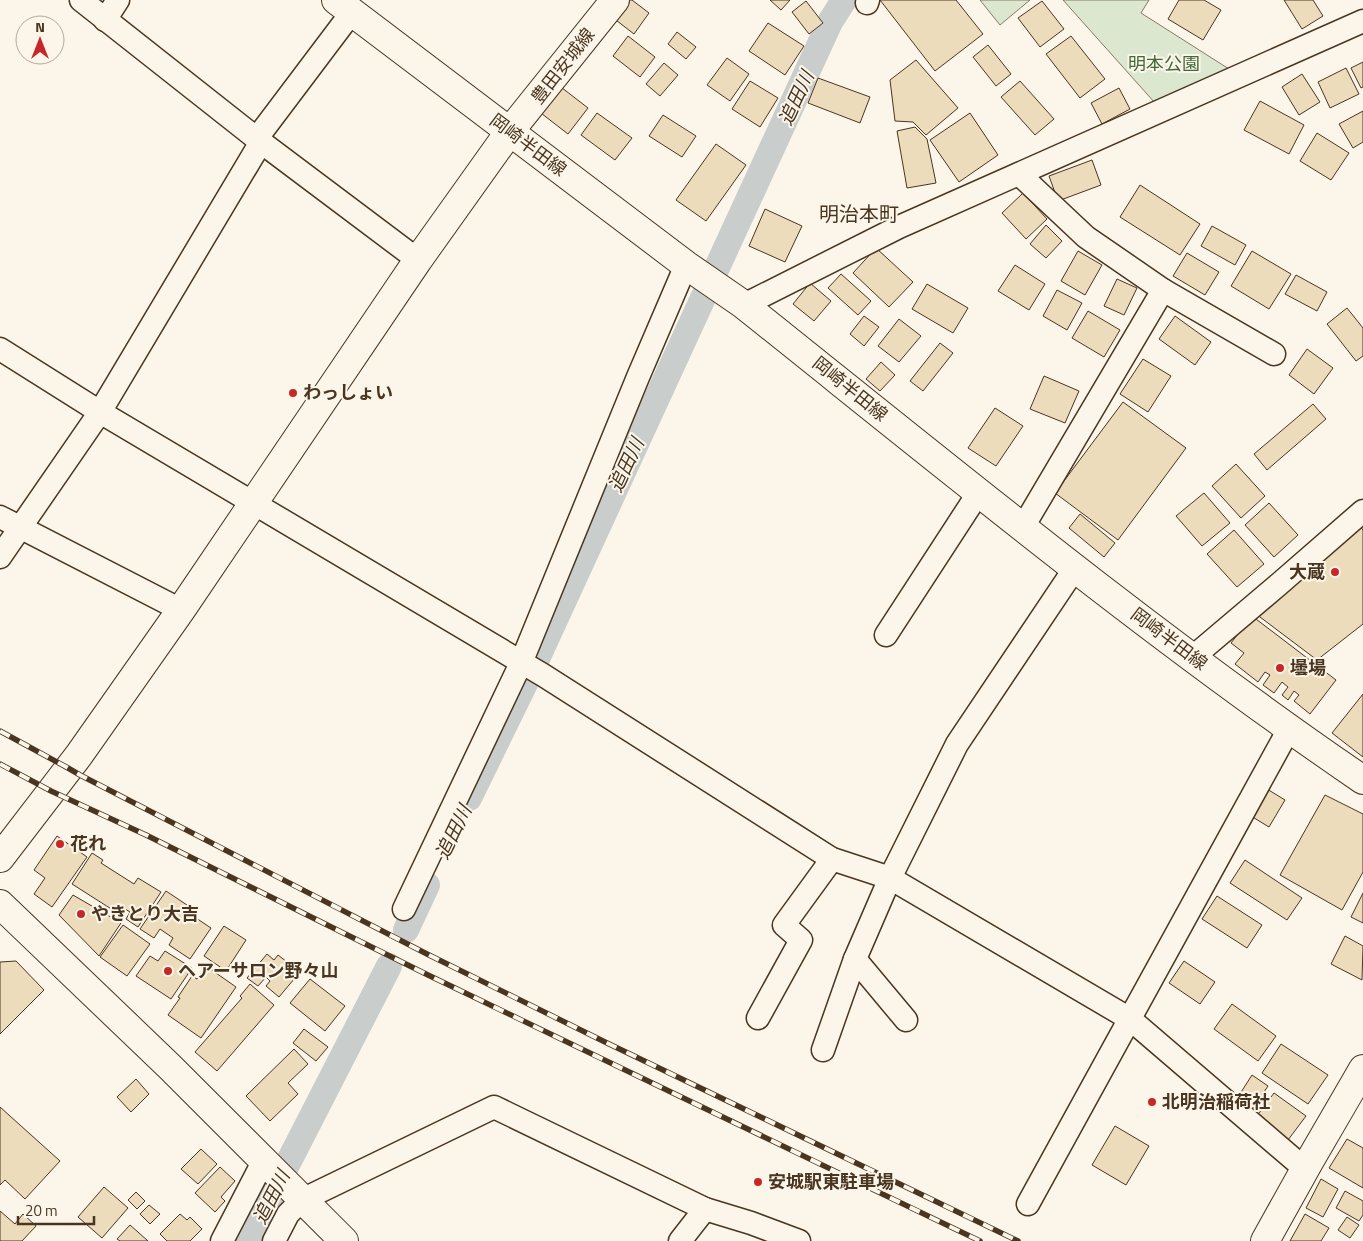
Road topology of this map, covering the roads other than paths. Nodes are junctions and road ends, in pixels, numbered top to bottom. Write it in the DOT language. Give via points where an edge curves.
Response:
graph roads {
  1 [pos="81,0"];
  2 [pos="118,0"];
  3 [pos="615,0"];
  4 [pos="344,6"];
  5 [pos="105,20"];
  6 [pos="1363,21"];
  7 [pos="510,131"];
  8 [pos="259,140"];
  9 [pos="1019,174"];
  10 [pos="418,260"];
  11 [pos="686,265"];
  12 [pos="1163,290"];
  13 [pos="744,305"];
  14 [pos="0,349"];
  15 [pos="1274,354"];
  16 [pos="100,412"];
  17 [pos="979,492"];
  18 [pos="253,503"];
  19 [pos="1363,511"];
  20 [pos="0,517"];
  21 [pos="1023,527"];
  22 [pos="21,528"];
  23 [pos="0,557"];
  24 [pos="1075,568"];
  25 [pos="181,610"];
  26 [pos="886,635"];
  27 [pos="1193,657"];
  28 [pos="529,668"];
  29 [pos="1288,729"];
  30 [pos="1363,780"];
  31 [pos="0,858"];
  32 [pos="832,859"];
  33 [pos="890,878"];
  34 [pos="0,904"];
  35 [pos="404,909"];
  36 [pos="856,959"];
  37 [pos="758,1018"];
  38 [pos="906,1020"];
  39 [pos="1130,1020"];
  40 [pos="822,1050"];
  41 [pos="1363,1069"];
  42 [pos="264,1160"];
  43 [pos="1305,1169"];
  44 [pos="302,1200"];
  45 [pos="1028,1204"];
  46 [pos="705,1209"];
  47 [pos="222,1241"];
  48 [pos="274,1241"];
  49 [pos="344,1241"];
  50 [pos="680,1241"];
  51 [pos="799,1241"];
  52 [pos="1265,1241"];
  1 -- 5 [label="street"];
  2 -- 5 [label="street"];
  3 -- 7 [label="street, 豊田安城線"];
  4 -- 7 [label="street, 岡崎半田線"];
  4 -- 8 [label="street"];
  5 -- 8 [label="street"];
  6 -- 9 [label="street"];
  7 -- 10 [label="street, 豊田安城線"];
  7 -- 11 [label="street, 岡崎半田線"];
  8 -- 10 [label="street"];
  8 -- 16 [label="street"];
  9 -- 12 [label="street" via="1086,237"];
  9 -- 13 [label="street" via="899,227"];
  10 -- 18 [label="street, 豊田安城線"];
  11 -- 13 [label="street, 岡崎半田線"];
  11 -- 28 [label="street" via="638,377"];
  12 -- 15 [label="street"];
  12 -- 21 [label="street"];
  13 -- 17 [label="street, 岡崎半田線"];
  14 -- 16 [label="street"];
  16 -- 18 [label="street"];
  16 -- 22 [label="street"];
  17 -- 21 [label="street, 岡崎半田線"];
  17 -- 26 [label="street"];
  18 -- 25 [label="street, 豊田安城線"];
  18 -- 28 [label="street"];
  19 -- 27 [label="street"];
  20 -- 22 [label="street"];
  21 -- 24 [label="street, 岡崎半田線"];
  22 -- 23 [label="street"];
  22 -- 25 [label="street"];
  24 -- 27 [label="street, 岡崎半田線"];
  24 -- 33 [label="street" via="957,744"];
  25 -- 31 [label="street, 豊田安城線" via="79,754"];
  27 -- 29 [label="street, 岡崎半田線"];
  28 -- 32 [label="street"];
  28 -- 35 [label="street"];
  29 -- 30 [label="street, 岡崎半田線"];
  29 -- 39 [label="street"];
  32 -- 33 [label="street"];
  32 -- 37 [label="street" via="784,925 801,940"];
  33 -- 36 [label="street"];
  33 -- 39 [label="street"];
  34 -- 42 [label="street"];
  36 -- 38 [label="street"];
  36 -- 40 [label="street"];
  39 -- 43 [label="street"];
  39 -- 45 [label="street"];
  41 -- 43 [label="street"];
  42 -- 44 [label="street"];
  42 -- 47 [label="street"];
  43 -- 52 [label="street"];
  44 -- 46 [label="street" via="494,1107"];
  44 -- 48 [label="street" via="288,1214"];
  44 -- 49 [label="street"];
  46 -- 50 [label="street"];
  46 -- 51 [label="street"];
}
